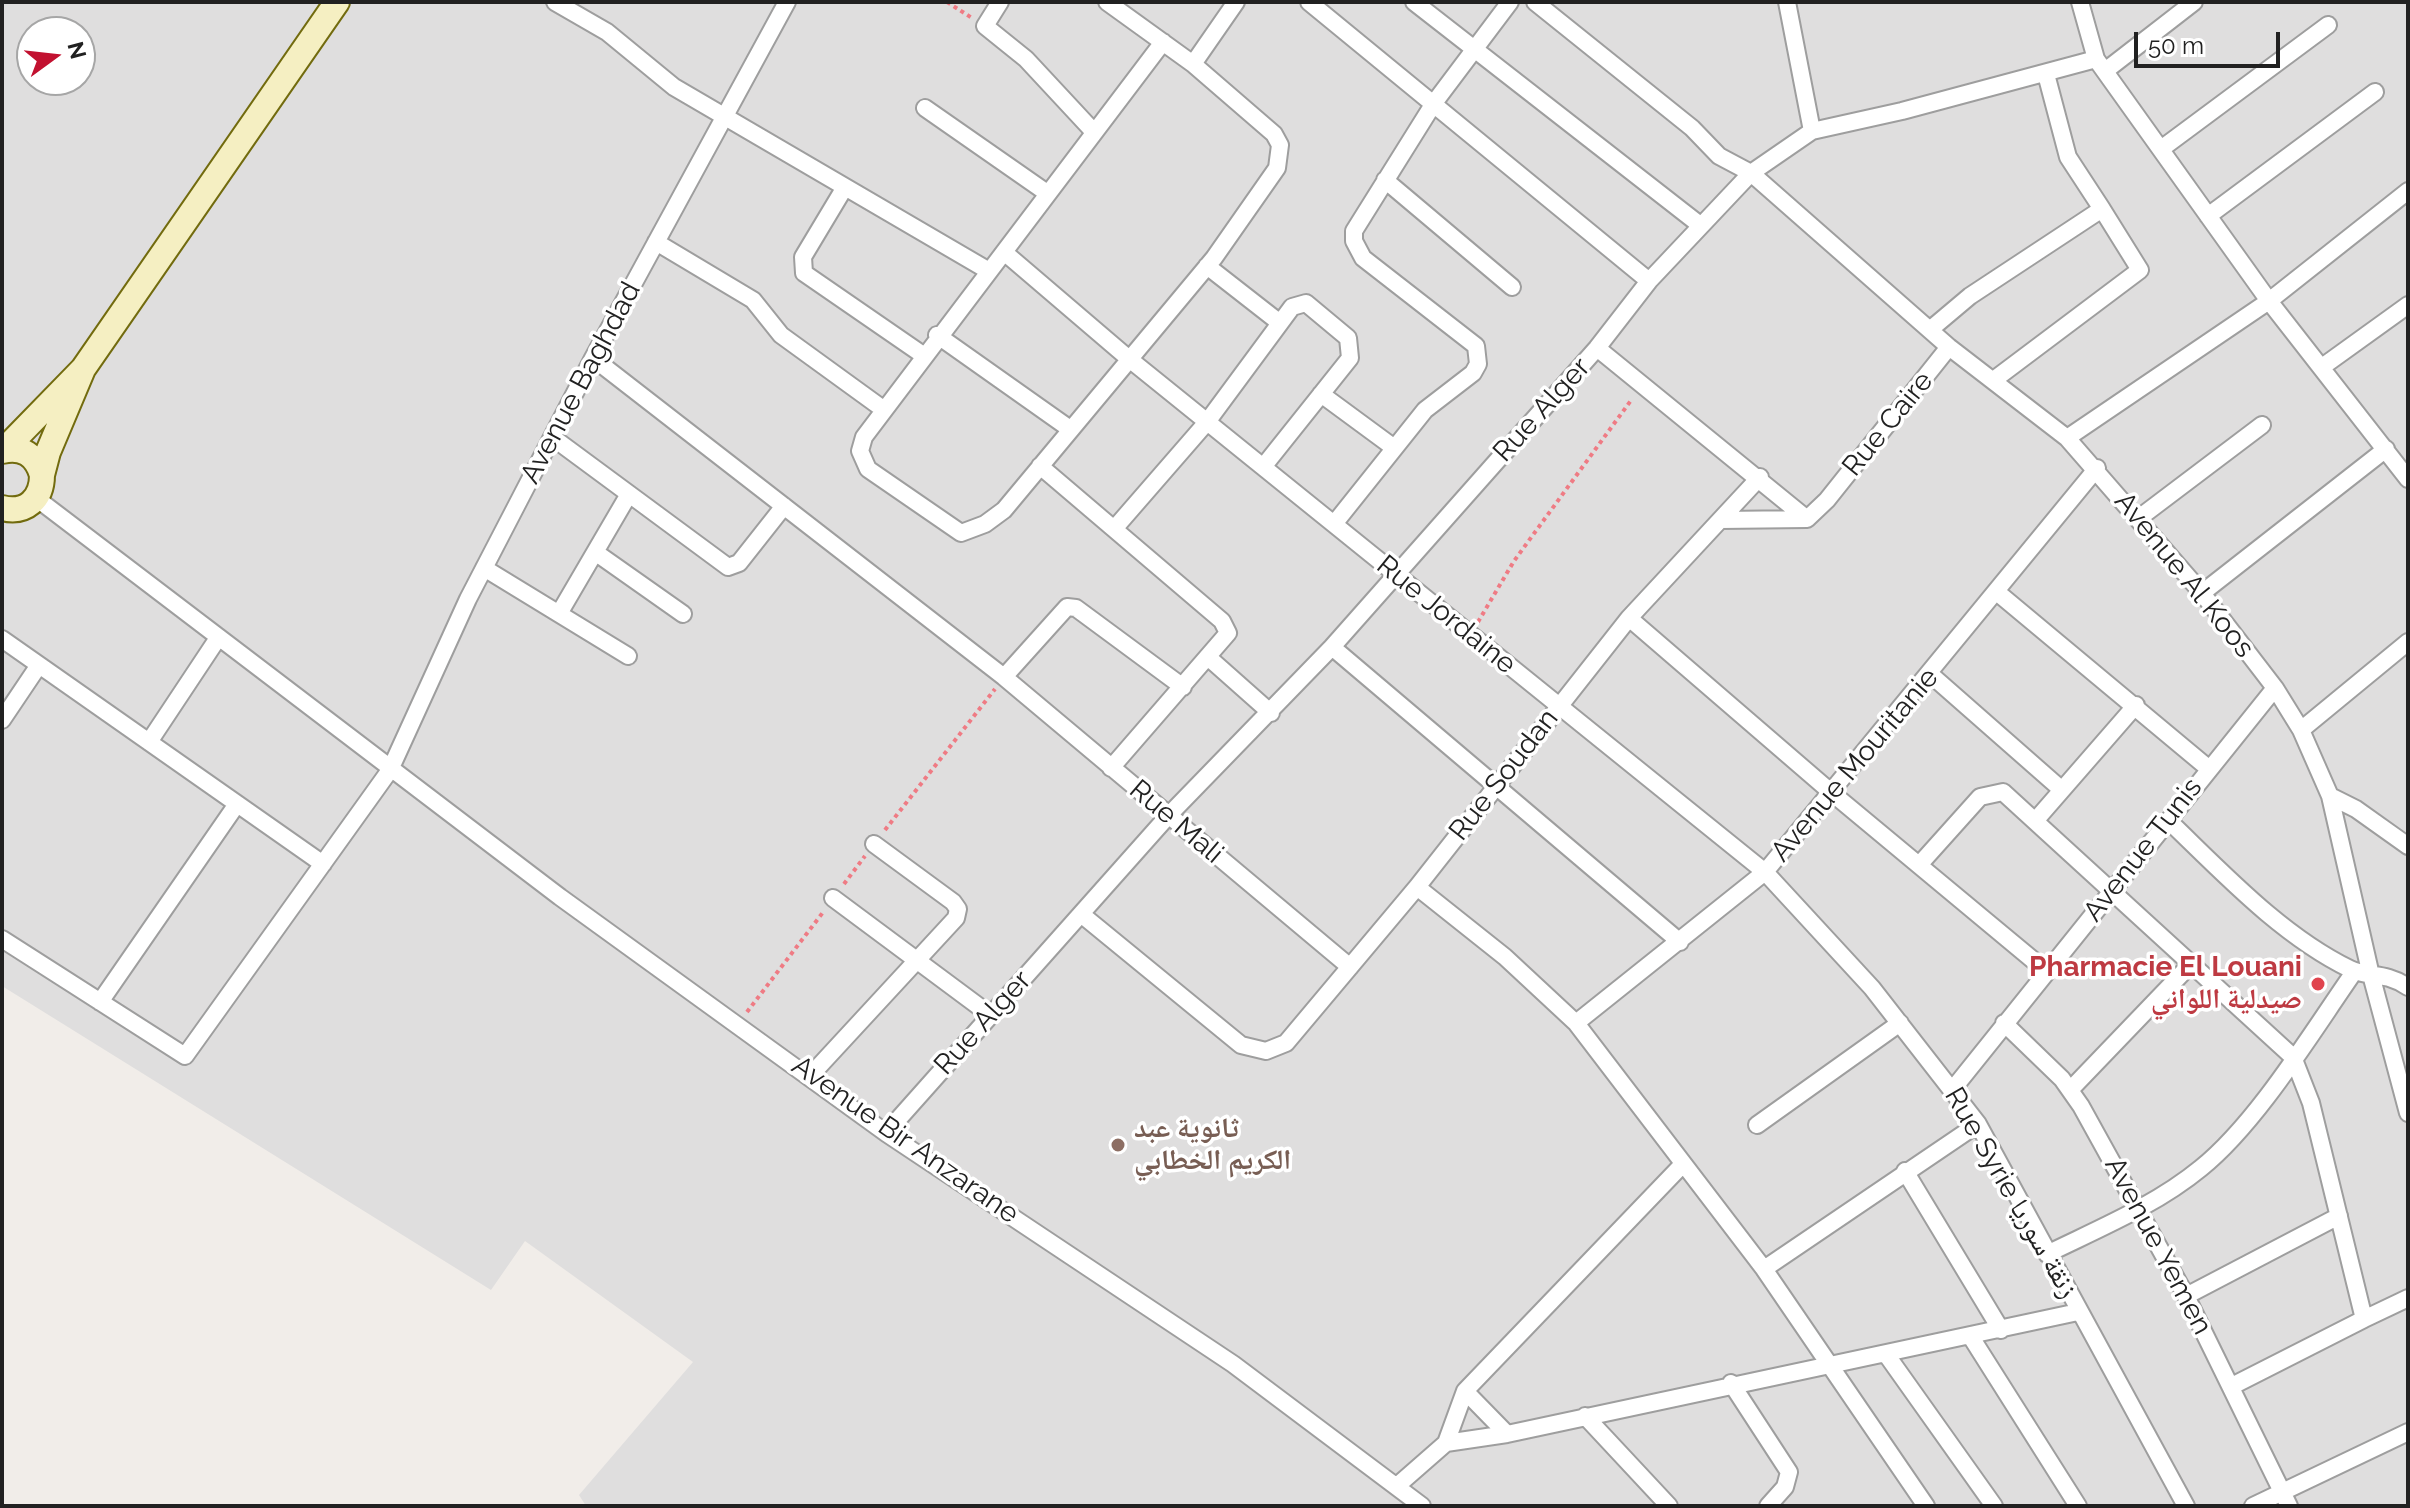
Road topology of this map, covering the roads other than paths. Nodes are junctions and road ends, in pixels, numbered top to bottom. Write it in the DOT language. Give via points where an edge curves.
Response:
graph roads {
  1 [pos="337,2"];
  2 [pos="555,2"];
  3 [pos="787,2"];
  4 [pos="1000,2"];
  5 [pos="1107,2"];
  6 [pos="1236,2"];
  7 [pos="1309,2"];
  8 [pos="1414,2"];
  9 [pos="1510,2"];
  10 [pos="1535,2"];
  11 [pos="1787,2"];
  12 [pos="2080,2"];
  13 [pos="2194,2"];
  14 [pos="2328,25"];
  15 [pos="1163,42"];
  16 [pos="1475,49"];
  17 [pos="1193,64"];
  18 [pos="2101,65"];
  19 [pos="2046,74"];
  20 [pos="2375,92"];
  21 [pos="1434,103"];
  22 [pos="925,108"];
  23 [pos="726,115"];
  24 [pos="1093,131"];
  25 [pos="1812,131"];
  26 [pos="2161,149"];
  27 [pos="1751,173"];
  28 [pos="1385,180"];
  29 [pos="845,187"];
  30 [pos="2408,191"];
  31 [pos="1047,193"];
  32 [pos="2102,209"];
  33 [pos="2208,216"];
  34 [pos="1700,225"];
  35 [pos="656,242"];
  36 [pos="1004,252"];
  37 [pos="1207,266"];
  38 [pos="989,271"];
  39 [pos="1649,281"];
  40 [pos="1512,287"];
  41 [pos="2269,301"];
  42 [pos="2408,305"];
  43 [pos="1280,323"];
  44 [pos="1932,328"];
  45 [pos="937,335"];
  46 [pos="1949,347"];
  47 [pos="1597,348"];
  48 [pos="923,355"];
  49 [pos="593,358"];
  50 [pos="1128,358"];
  51 [pos="2322,367"];
  52 [pos="83,369"];
  53 [pos="1995,379"];
  54 [pos="1321,394"];
  55 [pos="883,409"];
  56 [pos="1207,422"];
  57 [pos="2262,425"];
  58 [pos="1070,429"];
  59 [pos="552,437"];
  60 [pos="2067,438"];
  61 [pos="1393,447"];
  62 [pos="2386,449"];
  63 [pos="3,450"];
  64 [pos="1040,466"];
  65 [pos="1263,467"];
  66 [pos="2097,468"];
  67 [pos="1760,477"];
  68 [pos="2408,479"];
  69 [pos="629,494"];
  70 [pos="20,503"];
  71 [pos="784,506"];
  72 [pos="2139,518"];
  73 [pos="1807,519"];
  74 [pos="1720,520"];
  75 [pos="1334,524"];
  76 [pos="1114,529"];
  77 [pos="595,552"];
  78 [pos="484,568"];
  79 [pos="1395,574"];
  80 [pos="1998,593"];
  81 [pos="2202,593"];
  82 [pos="560,612"];
  83 [pos="683,614"];
  84 [pos="1629,618"];
  85 [pos="218,638"];
  86 [pos="2,639"];
  87 [pos="1332,647"];
  88 [pos="2405,649"];
  89 [pos="628,656"];
  90 [pos="1209,658"];
  91 [pos="39,665"];
  92 [pos="1930,674"];
  93 [pos="1004,677"];
  94 [pos="1183,687"];
  95 [pos="2275,688"];
  96 [pos="1559,705"];
  97 [pos="2136,705"];
  98 [pos="1271,713"];
  99 [pos="2,720"];
  100 [pos="2301,730"];
  101 [pos="149,742"];
  102 [pos="1111,768"];
  103 [pos="2208,768"];
  104 [pos="390,770"];
  105 [pos="1498,785"];
  106 [pos="2062,790"];
  107 [pos="1832,793"];
  108 [pos="2330,796"];
  109 [pos="237,804"];
  110 [pos="1168,816"];
  111 [pos="2035,821"];
  112 [pos="2170,822"];
  113 [pos="874,844"];
  114 [pos="2408,846"];
  115 [pos="323,864"];
  116 [pos="1919,865"];
  117 [pos="1765,872"];
  118 [pos="1417,887"];
  119 [pos="2112,893"];
  120 [pos="833,898"];
  121 [pos="1081,914"];
  122 [pos="2,939"];
  123 [pos="1680,942"];
  124 [pos="918,962"];
  125 [pos="2191,964"];
  126 [pos="1350,967"];
  127 [pos="2045,970"];
  128 [pos="2362,972"];
  129 [pos="2408,987"];
  130 [pos="100,1002"];
  131 [pos="989,1014"];
  132 [pos="1576,1023"];
  133 [pos="1900,1023"];
  134 [pos="2004,1023"];
  135 [pos="2293,1057"];
  136 [pos="810,1076"];
  137 [pos="1953,1089"];
  138 [pos="2071,1089"];
  139 [pos="2408,1113"];
  140 [pos="1978,1124"];
  141 [pos="1757,1125"];
  142 [pos="886,1133"];
  143 [pos="1683,1164"];
  144 [pos="1905,1171"];
  145 [pos="2139,1209"];
  146 [pos="2339,1216"];
  147 [pos="2047,1254"];
  148 [pos="1764,1269"];
  149 [pos="2186,1296"];
  150 [pos="2408,1298"];
  151 [pos="2078,1312"];
  152 [pos="2364,1319"];
  153 [pos="2001,1330"];
  154 [pos="1971,1337"];
  155 [pos="1886,1354"];
  156 [pos="1827,1363"];
  157 [pos="1731,1383"];
  158 [pos="2232,1386"];
  159 [pos="1465,1391"];
  160 [pos="1585,1416"];
  161 [pos="2408,1432"];
  162 [pos="1507,1434"];
  163 [pos="1446,1443"];
  164 [pos="1398,1485"];
  165 [pos="2285,1499"];
  166 [pos="1422,1506"];
  167 [pos="1669,1506"];
  168 [pos="1768,1506"];
  169 [pos="1926,1506"];
  170 [pos="1994,1506"];
  171 [pos="2078,1506"];
  172 [pos="2186,1506"];
  173 [pos="2253,1506"];
  1 -- 52 [label="main road"];
  2 -- 23 [label="street" via="607,32 674,87"];
  3 -- 23 [label="street, Avenue Baghdad"];
  4 -- 24 [label="street" via="985,26 1026,59"];
  5 -- 15 [label="street"];
  6 -- 17 [label="street"];
  7 -- 21 [label="street"];
  8 -- 16 [label="street"];
  9 -- 16 [label="street"];
  10 -- 27 [label="street, Avenue Al Koos" via="1692,128 1719,156"];
  11 -- 25 [label="street"];
  12 -- 18 [label="street"];
  13 -- 18 [label="street"];
  14 -- 26 [label="street"];
  15 -- 17 [label="street"];
  15 -- 24 [label="street"];
  16 -- 21 [label="street"];
  16 -- 34 [label="street"];
  17 -- 37 [label="street" via="1280,145 1277,168"];
  18 -- 19 [label="street, Rue Alger"];
  18 -- 26 [label="street"];
  19 -- 25 [label="street, Rue Alger"];
  19 -- 32 [label="street" via="2068,157"];
  20 -- 33 [label="street"];
  21 -- 28 [label="street"];
  21 -- 39 [label="street"];
  22 -- 31 [label="street"];
  23 -- 29 [label="street"];
  23 -- 35 [label="street, Avenue Baghdad"];
  24 -- 31 [label="street"];
  25 -- 27 [label="street, Rue Alger"];
  26 -- 33 [label="street"];
  27 -- 34 [label="street, Rue Alger"];
  27 -- 44 [label="street, Avenue Al Koos"];
  28 -- 40 [label="street"];
  28 -- 61 [label="street" via="1354,231 1357,250 1476,346 1478,354 1473,373 1442,393"];
  29 -- 38 [label="street"];
  29 -- 48 [label="street" via="803,257 804,273"];
  30 -- 41 [label="street"];
  31 -- 36 [label="street"];
  32 -- 44 [label="street" via="1970,296"];
  32 -- 53 [label="street" via="2140,270"];
  33 -- 41 [label="street"];
  34 -- 39 [label="street, Rue Alger"];
  35 -- 49 [label="street, Avenue Baghdad"];
  35 -- 55 [label="street" via="753,300 781,335"];
  36 -- 38 [label="street"];
  36 -- 50 [label="street, Rue Jordaine"];
  37 -- 43 [label="street"];
  37 -- 50 [label="street"];
  38 -- 45 [label="street"];
  39 -- 47 [label="street, Rue Alger"];
  41 -- 51 [label="street"];
  41 -- 60 [label="street"];
  42 -- 51 [label="street"];
  43 -- 54 [label="street" via="1292,307 1306,303 1348,338 1350,358"];
  43 -- 56 [label="street"];
  44 -- 46 [label="street, Avenue Al Koos"];
  45 -- 48 [label="street"];
  45 -- 58 [label="street"];
  46 -- 53 [label="street, Avenue Al Koos"];
  46 -- 73 [label="street, Rue Caire"];
  47 -- 67 [label="street"];
  47 -- 79 [label="street, Rue Alger"];
  48 -- 55 [label="street"];
  49 -- 59 [label="street, Avenue Baghdad"];
  49 -- 71 [label="street, Rue Mali"];
  50 -- 56 [label="street, Rue Jordaine"];
  50 -- 58 [label="street"];
  51 -- 62 [label="street"];
  52 -- 63 [label="main road"];
  52 -- 70 [label="main road"];
  53 -- 60 [label="street, Avenue Al Koos"];
  54 -- 61 [label="street"];
  54 -- 65 [label="street"];
  55 -- 64 [label="street" via="860,451 868,469 961,533 997,516"];
  56 -- 65 [label="street, Rue Jordaine"];
  56 -- 76 [label="street"];
  57 -- 72 [label="street"];
  58 -- 64 [label="street"];
  59 -- 69 [label="street"];
  59 -- 78 [label="street, Avenue Baghdad"];
  60 -- 66 [label="street, Avenue Al Koos"];
  61 -- 75 [label="street"];
  62 -- 68 [label="street"];
  62 -- 81 [label="street"];
  63 -- 70 [label="main road" via="29,454"];
  64 -- 76 [label="street"];
  65 -- 75 [label="street, Rue Jordaine"];
  66 -- 72 [label="street, Avenue Al Koos"];
  66 -- 80 [label="street, Avenue Mouritanie"];
  67 -- 73 [label="street"];
  67 -- 74 [label="street, Rue Soudan"];
  69 -- 71 [label="street" via="733,568"];
  69 -- 77 [label="street"];
  70 -- 85 [label="street, Avenue Bir Anzarane"];
  71 -- 93 [label="street, Rue Mali"];
  72 -- 81 [label="street, Avenue Al Koos"];
  73 -- 74 [label="street"];
  74 -- 84 [label="street, Rue Soudan"];
  75 -- 79 [label="street, Rue Jordaine"];
  76 -- 90 [label="street" via="1222,621 1228,633"];
  77 -- 82 [label="street"];
  77 -- 83 [label="street"];
  78 -- 82 [label="street"];
  78 -- 104 [label="street, Avenue Baghdad"];
  79 -- 87 [label="street, Rue Alger"];
  79 -- 96 [label="street, Rue Jordaine"];
  80 -- 92 [label="street, Avenue Mouritanie"];
  80 -- 97 [label="street"];
  81 -- 95 [label="street, Avenue Al Koos"];
  82 -- 89 [label="street"];
  84 -- 96 [label="street, Rue Soudan"];
  84 -- 107 [label="street"];
  85 -- 101 [label="street"];
  85 -- 104 [label="street, Avenue Bir Anzarane"];
  86 -- 91 [label="street"];
  87 -- 98 [label="street, Rue Alger"];
  87 -- 105 [label="street"];
  88 -- 100 [label="street"];
  90 -- 94 [label="street"];
  90 -- 98 [label="street"];
  91 -- 99 [label="street"];
  91 -- 101 [label="street"];
  92 -- 106 [label="street"];
  92 -- 107 [label="street, Avenue Mouritanie"];
  93 -- 94 [label="street" via="1067,607 1076,608"];
  93 -- 102 [label="street, Rue Mali"];
  94 -- 102 [label="street"];
  95 -- 100 [label="street, Avenue Al Koos"];
  95 -- 103 [label="street, Avenue Tunis"];
  96 -- 105 [label="street, Rue Soudan"];
  96 -- 117 [label="street, Rue Jordaine"];
  97 -- 103 [label="street"];
  97 -- 106 [label="street"];
  98 -- 110 [label="street, Rue Alger"];
  100 -- 108 [label="street, Avenue Al Koos"];
  101 -- 109 [label="street"];
  102 -- 110 [label="street, Rue Mali"];
  103 -- 112 [label="street, Avenue Tunis"];
  104 -- 115 [label="street, Avenue Baghdad"];
  104 -- 136 [label="street, Avenue Bir Anzarane"];
  105 -- 118 [label="street, Rue Soudan"];
  105 -- 123 [label="street"];
  106 -- 111 [label="street"];
  107 -- 116 [label="street"];
  107 -- 117 [label="street, Avenue Mouritanie"];
  108 -- 114 [label="street"];
  108 -- 128 [label="street, Avenue Al Koos"];
  109 -- 115 [label="street"];
  109 -- 130 [label="street"];
  110 -- 121 [label="street, Rue Alger"];
  110 -- 126 [label="street, Rue Mali"];
  111 -- 116 [label="street" via="2003,792 1986,794"];
  111 -- 119 [label="street"];
  112 -- 119 [label="street, Avenue Tunis"];
  112 -- 128 [label="street" via="2285,925"];
  113 -- 124 [label="street" via="958,909"];
  115 -- 130 [label="street, Avenue Baghdad" via="185,1056"];
  116 -- 127 [label="street"];
  117 -- 123 [label="street, Avenue Mouritanie"];
  117 -- 133 [label="street, Rue Syrie زنقة سوريا"];
  118 -- 126 [label="street, Rue Soudan"];
  118 -- 132 [label="street" via="1505,957"];
  119 -- 125 [label="street"];
  119 -- 127 [label="street, Avenue Tunis"];
  120 -- 124 [label="street"];
  121 -- 126 [label="street, Rue Soudan" via="1241,1045 1266,1051 1286,1043"];
  121 -- 131 [label="street, Rue Alger"];
  122 -- 130 [label="street"];
  123 -- 132 [label="street, Avenue Mouritanie"];
  124 -- 131 [label="street"];
  124 -- 136 [label="street"];
  125 -- 135 [label="street"];
  125 -- 138 [label="street"];
  127 -- 134 [label="street, Avenue Tunis"];
  128 -- 129 [label="street" via="2395,978"];
  128 -- 135 [label="street"];
  128 -- 139 [label="street, Avenue Al Koos"];
  131 -- 142 [label="street, Rue Alger"];
  132 -- 143 [label="street"];
  133 -- 137 [label="street, Rue Syrie زنقة سوريا"];
  133 -- 141 [label="street"];
  134 -- 137 [label="street, Avenue Tunis"];
  134 -- 138 [label="street, Avenue Yemen"];
  135 -- 145 [label="street" via="2214,1157"];
  135 -- 146 [label="street" via="2311,1103"];
  136 -- 142 [label="street, Avenue Bir Anzarane"];
  137 -- 140 [label="street, Rue Syrie زنقة سوريا"];
  138 -- 145 [label="street, Avenue Yemen"];
  140 -- 144 [label="street"];
  140 -- 147 [label="street, Rue Syrie زنقة سوريا"];
  142 -- 164 [label="street, Avenue Bir Anzarane" via="1233,1364"];
  143 -- 148 [label="street"];
  143 -- 159 [label="street"];
  144 -- 148 [label="street"];
  144 -- 153 [label="street"];
  145 -- 147 [label="street"];
  145 -- 149 [label="street, Avenue Yemen"];
  146 -- 149 [label="street"];
  146 -- 152 [label="street"];
  147 -- 151 [label="street, Rue Syrie زنقة سوريا"];
  148 -- 156 [label="street"];
  149 -- 158 [label="street, Avenue Yemen"];
  150 -- 152 [label="street"];
  151 -- 153 [label="street"];
  151 -- 172 [label="street, Rue Syrie زنقة سوريا"];
  152 -- 158 [label="street"];
  153 -- 154 [label="street"];
  154 -- 155 [label="street"];
  154 -- 171 [label="street"];
  155 -- 156 [label="street"];
  155 -- 170 [label="street"];
  156 -- 157 [label="street"];
  156 -- 169 [label="street"];
  157 -- 160 [label="street"];
  157 -- 168 [label="street" via="1789,1472 1785,1487"];
  158 -- 165 [label="street, Avenue Yemen"];
  159 -- 162 [label="street"];
  159 -- 163 [label="street"];
  160 -- 162 [label="street"];
  160 -- 167 [label="street"];
  161 -- 165 [label="street"];
  162 -- 163 [label="street"];
  163 -- 164 [label="street"];
  164 -- 166 [label="street, Avenue Bir Anzarane"];
  165 -- 173 [label="street"];
}
